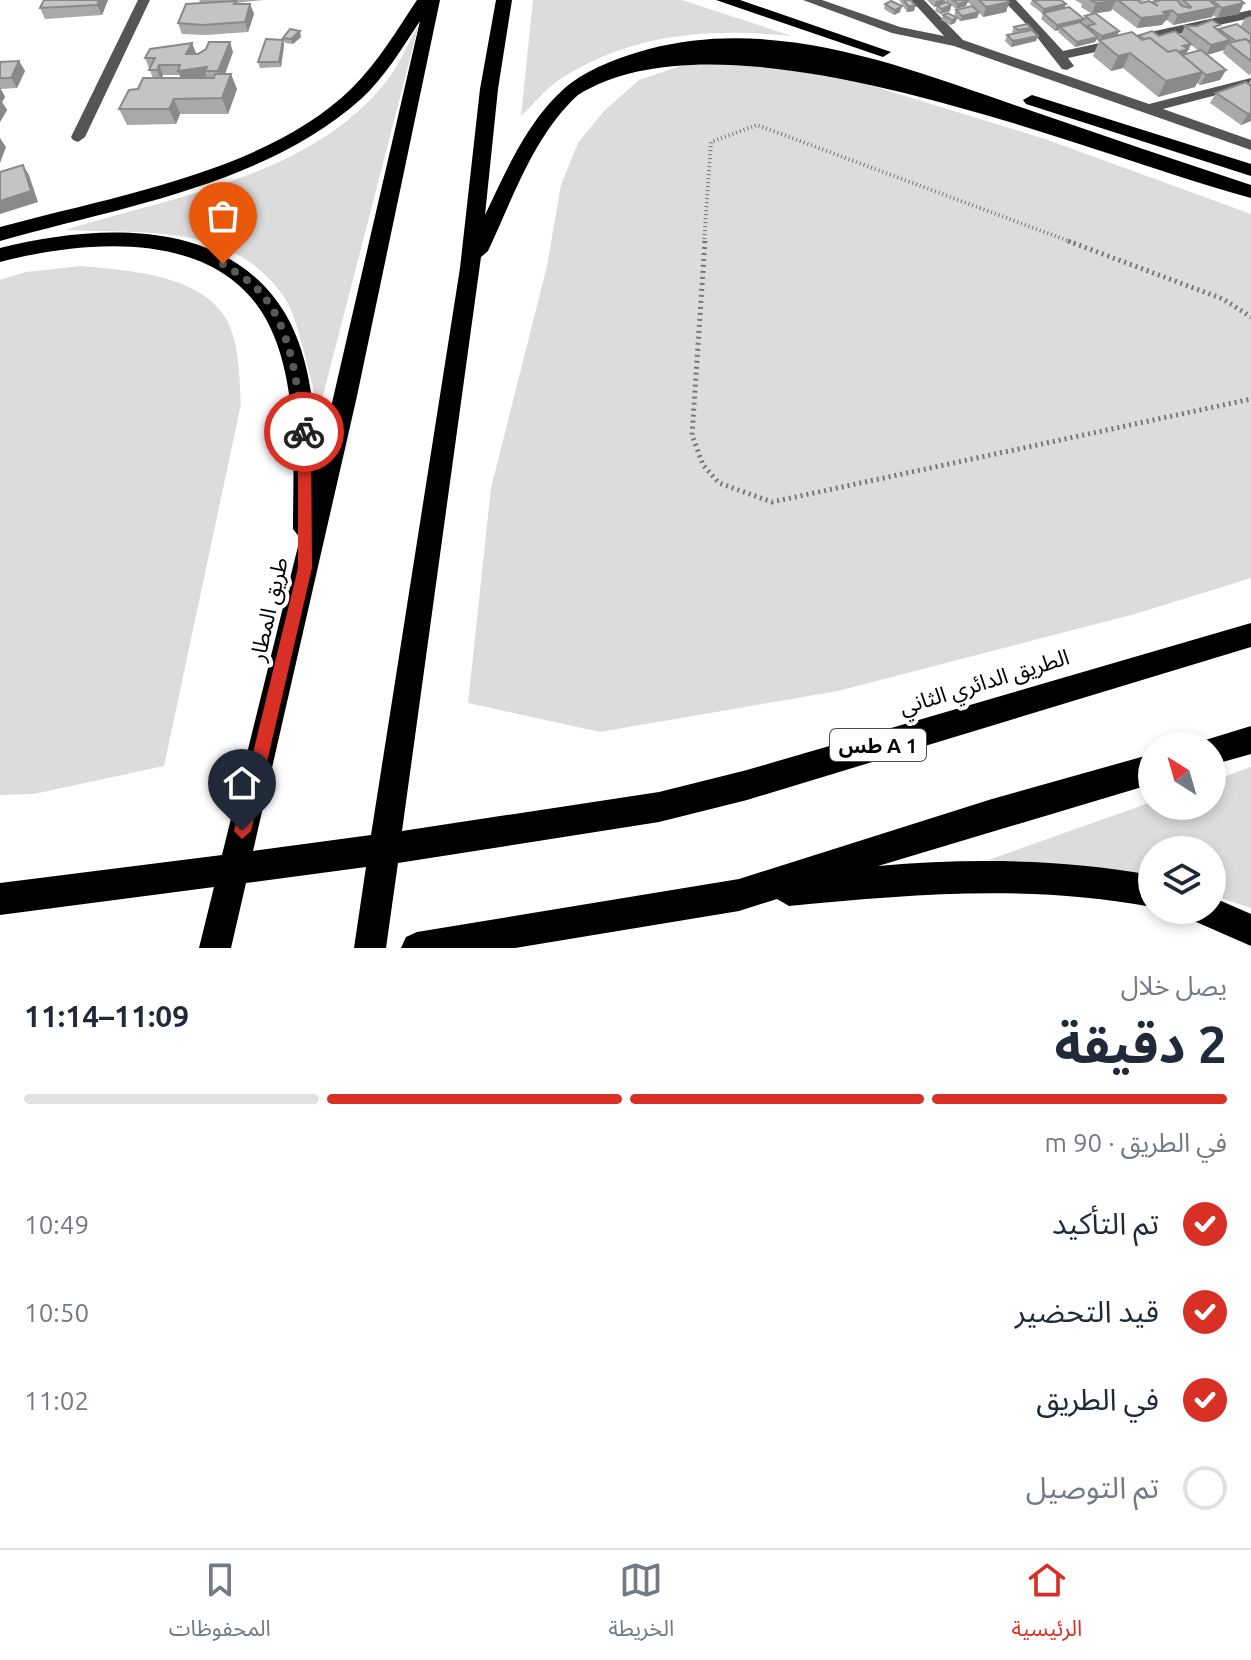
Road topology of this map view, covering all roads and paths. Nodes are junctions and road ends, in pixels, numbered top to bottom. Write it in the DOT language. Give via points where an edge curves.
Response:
graph roads {
  1 [pos="144,0"];
  2 [pos="425,0"];
  3 [pos="432,0"];
  4 [pos="504,0"];
  5 [pos="724,0"];
  6 [pos="917,0"];
  7 [pos="1028,0"];
  8 [pos="812,1"];
  9 [pos="1011,2"];
  10 [pos="1251,14"];
  11 [pos="958,43"];
  12 [pos="1060,56"];
  13 [pos="1251,82"];
  14 [pos="1080,83"];
  15 [pos="1152,108"];
  16 [pos="78,137"];
  17 [pos="1251,145"];
  18 [pos="1251,170"];
  19 [pos="1251,192"];
  20 [pos="0,234"];
  21 [pos="0,255"];
  22 [pos="470,268"];
  23 [pos="1251,317"];
  24 [pos="1251,399"];
  25 [pos="305,568"];
  26 [pos="1251,627"];
  27 [pos="1238,639"];
  28 [pos="1251,740"];
  29 [pos="1226,747"];
  30 [pos="1138,773"];
  31 [pos="1138,888"];
  32 [pos="739,895"];
  33 [pos="0,899"];
  34 [pos="1226,919"];
  35 [pos="1251,930"];
  36 [pos="215,948"];
  37 [pos="370,948"];
  38 [pos="417,948"];
  1 -- 16 [label="street"];
  2 -- 20 [label="highway" via="355,95 296,136 205,174"];
  3 -- 25 [label="highway, طريق المطار"];
  4 -- 22 [label="highway"];
  5 -- 18 [label="highway"];
  6 -- 11 [label="street"];
  7 -- 9 [label="street"];
  8 -- 11 [label="street" via="897,30"];
  9 -- 12 [label="street"];
  10 -- 12 [label="street"];
  11 -- 14 [label="street"];
  12 -- 14 [label="street"];
  13 -- 15 [label="street"];
  14 -- 15 [label="street"];
  15 -- 17 [label="street"];
  19 -- 22 [label="highway" via="865,62 792,46 723,40 662,48 611,67 570,93 533,140"];
  21 -- 25 [label="highway" via="77,241 132,238 185,246 255,287 289,349 302,418"];
  22 -- 37 [label="highway"];
  23 -- 24 [label="path" via="1223,299 757,125 711,142 692,435 698,463 726,490 772,502"];
  25 -- 36 [label="highway, طريق المطار"];
  26 -- 27 [label="highway, الطريق الدائري الثاني"];
  27 -- 33 [label="highway, الطريق الدائري الثاني / طس A 1" via="659,807 501,834"];
  28 -- 29 [label="highway"];
  30 -- 32 [label="highway"];
  31 -- 32 [label="highway" via="1093,878 974,874"];
  32 -- 38 [label="highway"];
  34 -- 35 [label="highway"];
}
